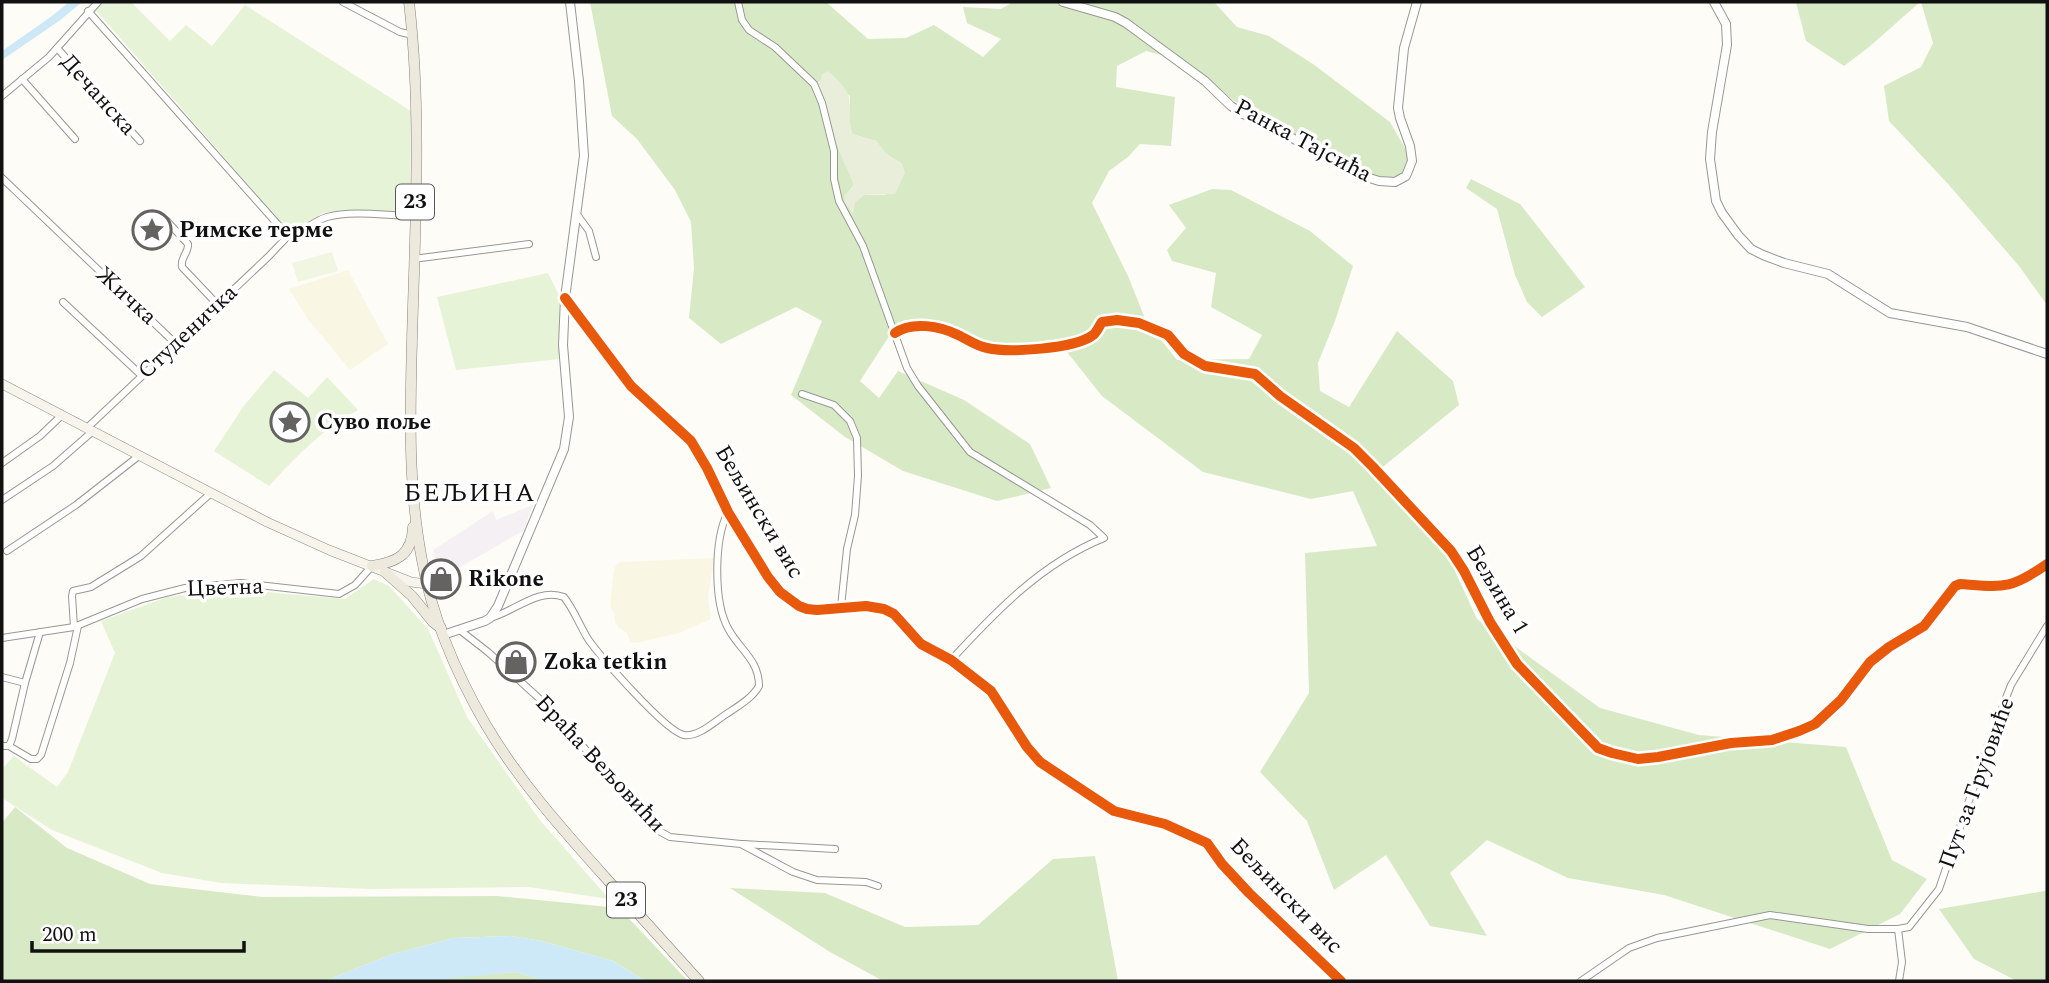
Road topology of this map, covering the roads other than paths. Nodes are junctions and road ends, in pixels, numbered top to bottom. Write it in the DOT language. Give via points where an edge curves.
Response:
graph roads {
  1 [pos="98,2"];
  2 [pos="343,2"];
  3 [pos="409,2"];
  4 [pos="570,2"];
  5 [pos="738,2"];
  6 [pos="1063,2"];
  7 [pos="1417,2"];
  8 [pos="1714,2"];
  9 [pos="88,11"];
  10 [pos="413,35"];
  11 [pos="57,48"];
  12 [pos="22,79"];
  13 [pos="2,96"];
  14 [pos="75,139"];
  15 [pos="140,141"];
  16 [pos="2,178"];
  17 [pos="576,213"];
  18 [pos="415,216"];
  19 [pos="166,220"];
  20 [pos="288,236"];
  21 [pos="529,244"];
  22 [pos="596,257"];
  23 [pos="413,259"];
  24 [pos="565,298"];
  25 [pos="63,302"];
  26 [pos="217,304"];
  27 [pos="895,333"];
  28 [pos="175,343"];
  29 [pos="2047,354"];
  30 [pos="141,375"];
  31 [pos="2,384"];
  32 [pos="802,394"];
  33 [pos="62,415"];
  34 [pos="90,430"];
  35 [pos="140,455"];
  36 [pos="2,463"];
  37 [pos="211,494"];
  38 [pos="2,500"];
  39 [pos="728,512"];
  40 [pos="416,513"];
  41 [pos="7,551"];
  42 [pos="2047,564"];
  43 [pos="372,566"];
  44 [pos="385,572"];
  45 [pos="427,584"];
  46 [pos="841,607"];
  47 [pos="490,618"];
  48 [pos="76,626"];
  49 [pos="2047,626"];
  50 [pos="442,631"];
  51 [pos="461,631"];
  52 [pos="40,632"];
  53 [pos="2,638"];
  54 [pos="951,660"];
  55 [pos="2,677"];
  56 [pos="25,682"];
  57 [pos="5,746"];
  58 [pos="741,844"];
  59 [pos="835,849"];
  60 [pos="878,886"];
  61 [pos="1898,929"];
  62 [pos="699,981"];
  63 [pos="1341,981"];
  64 [pos="1581,981"];
  65 [pos="1899,981"];
  1 -- 9 [label="street"];
  2 -- 10 [label="street"];
  3 -- 10 [label="main road, 23"];
  4 -- 17 [label="street" via="584,145"];
  5 -- 27 [label="street" via="749,30 775,47 814,84 834,151 839,201 863,246"];
  6 -- 7 [label="street, Ранка Тајсића" via="1125,23 1242,114 1371,180 1395,182 1409,172 1412,161 1398,108 1404,48"];
  8 -- 29 [label="street" via="1726,24 1727,45 1710,159 1716,201 1738,236 1763,255 1828,274 1890,313 1967,327"];
  9 -- 11 [label="street"];
  9 -- 20 [label="street"];
  10 -- 18 [label="main road, 23"];
  11 -- 12 [label="street"];
  11 -- 15 [label="street, Дечанска"];
  12 -- 13 [label="street"];
  12 -- 14 [label="street"];
  16 -- 28 [label="street, Жичка"];
  17 -- 22 [label="street" via="589,231"];
  17 -- 24 [label="street"];
  18 -- 20 [label="street, Студеничка" via="331,216"];
  18 -- 23 [label="main road, 23"];
  19 -- 26 [label="street" via="188,244 182,267"];
  20 -- 26 [label="street, Студеничка"];
  21 -- 23 [label="street"];
  23 -- 40 [label="main road, 23" via="411,437"];
  24 -- 39 [label="street, Бељински вис" via="631,386 691,441"];
  24 -- 47 [label="street" via="563,345 569,417 564,449"];
  25 -- 30 [label="street"];
  26 -- 28 [label="street, Студеничка"];
  27 -- 42 [label="street, Бељина 1" via="902,328 929,327 987,348 1036,349 1092,336 1102,322 1117,320 1168,335 1185,354 1205,366 1255,374 1354,448 1451,551 1517,664 1598,748 1637,759 1772,740 1815,724 1870,663 1924,626 1955,586 2009,586"];
  27 -- 54 [label="street" via="918,386 970,452 1104,538 1053,564 1027,584"];
  28 -- 30 [label="street, Студеничка"];
  30 -- 34 [label="street, Студеничка"];
  31 -- 33 [label="main road"];
  32 -- 46 [label="street" via="834,405 850,421 857,438 855,515"];
  33 -- 34 [label="main road"];
  33 -- 36 [label="street"];
  34 -- 35 [label="main road"];
  34 -- 38 [label="street, Студеничка" via="53,466"];
  35 -- 37 [label="main road"];
  35 -- 41 [label="street"];
  37 -- 43 [label="main road" via="289,533"];
  37 -- 48 [label="street" via="136,559 90,587 73,591"];
  39 -- 46 [label="street, Бељински вис" via="768,577 788,600 817,610"];
  39 -- 47 [label="street" via="721,535 718,599 723,620 758,671 759,686 709,727 690,735 665,723 611,668 564,597 542,595"];
  40 -- 43 [label="main road" via="403,555"];
  40 -- 45 [label="main road, 23"];
  43 -- 44 [label="main road"];
  43 -- 48 [label="street, Цветна" via="339,594 241,583 185,587"];
  44 -- 45 [label="main road"];
  44 -- 50 [label="main road"];
  45 -- 50 [label="main road, 23"];
  46 -- 54 [label="street, Бељински вис" via="884,609 921,644"];
  47 -- 51 [label="street"];
  48 -- 52 [label="street, Цветна"];
  48 -- 57 [label="street" via="70,663 41,755 31,759"];
  49 -- 61 [label="street, Пут за Грујовиће" via="2011,685 1939,889 1909,927"];
  50 -- 51 [label="street"];
  50 -- 62 [label="main road, 23" via="466,687 511,764"];
  51 -- 58 [label="street, Браћа Вељовићи" via="542,701 659,831 670,838"];
  52 -- 53 [label="street, Цветна"];
  52 -- 56 [label="street"];
  54 -- 63 [label="street, Бељински вис" via="990,691 1027,747 1048,769 1114,811 1165,824 1207,843 1249,893"];
  55 -- 56 [label="street"];
  56 -- 57 [label="street"];
  58 -- 59 [label="street"];
  58 -- 60 [label="street, Браћа Вељовићи" via="817,880"];
  61 -- 64 [label="street" via="1770,915 1657,938 1629,948"];
  61 -- 65 [label="street"];
}
